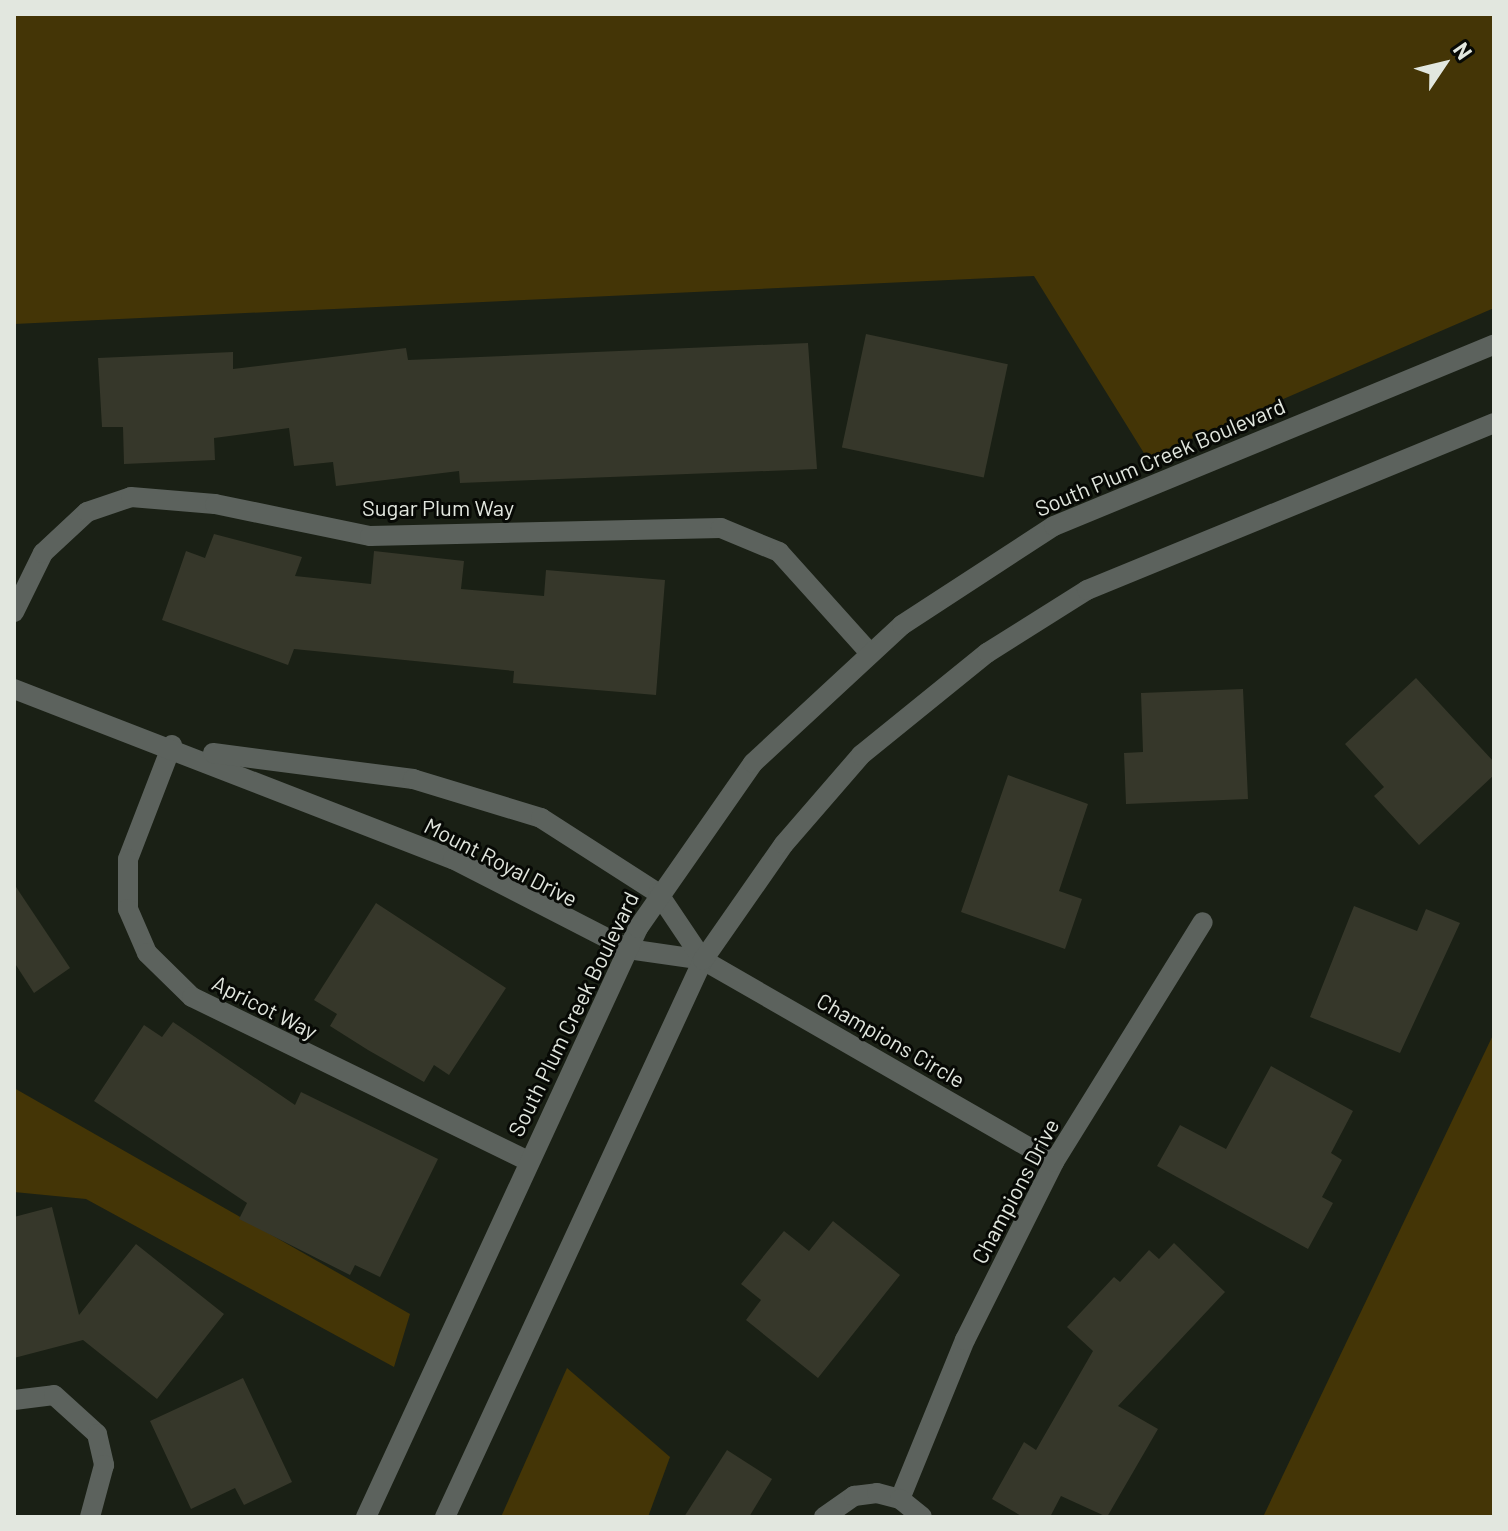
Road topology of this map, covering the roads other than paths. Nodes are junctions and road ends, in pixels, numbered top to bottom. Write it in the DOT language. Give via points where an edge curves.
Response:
graph roads {
  1 [pos="1494,345"];
  2 [pos="1494,423"];
  3 [pos="14,612"];
  4 [pos="869,652"];
  5 [pos="14,689"];
  6 [pos="172,745"];
  7 [pos="658,893"];
  8 [pos="1203,922"];
  9 [pos="628,949"];
  10 [pos="703,960"];
  11 [pos="528,1161"];
  12 [pos="1054,1162"];
  13 [pos="14,1400"];
  14 [pos="900,1499"];
  15 [pos="90,1517"];
  16 [pos="366,1517"];
  17 [pos="445,1517"];
  18 [pos="824,1517"];
  19 [pos="922,1517"];
  1 -- 4 [label="street, South Plum Creek Boulevard" via="1054,526"];
  2 -- 10 [label="street" via="1134,569 1025,627 861,755 784,844"];
  3 -- 4 [label="street, Sugar Plum Way" via="43,553 87,512 131,497 215,504 370,536 721,528 779,552"];
  4 -- 7 [label="street, South Plum Creek Boulevard" via="753,763"];
  5 -- 6 [label="street, Mount Royal Drive"];
  6 -- 7 [label="street, Mount Royal Drive" via="484,796 589,845"];
  6 -- 9 [label="street, Mount Royal Drive" via="453,859"];
  6 -- 11 [label="street, Apricot Way" via="128,859 128,909 147,953 192,997"];
  7 -- 9 [label="street, South Plum Creek Boulevard"];
  7 -- 10 [label="street, Mount Royal Drive"];
  8 -- 12 [label="street, Champions Drive"];
  9 -- 10 [label="street, Mount Royal Drive"];
  9 -- 11 [label="street, South Plum Creek Boulevard"];
  10 -- 12 [label="street, Champions Circle"];
  10 -- 17 [label="street"];
  11 -- 16 [label="street, South Plum Creek Boulevard"];
  12 -- 14 [label="street, Champions Drive" via="965,1340"];
  13 -- 15 [label="street" via="54,1395 97,1434 104,1465"];
  14 -- 18 [label="street" via="854,1496"];
  14 -- 19 [label="street"];
}
